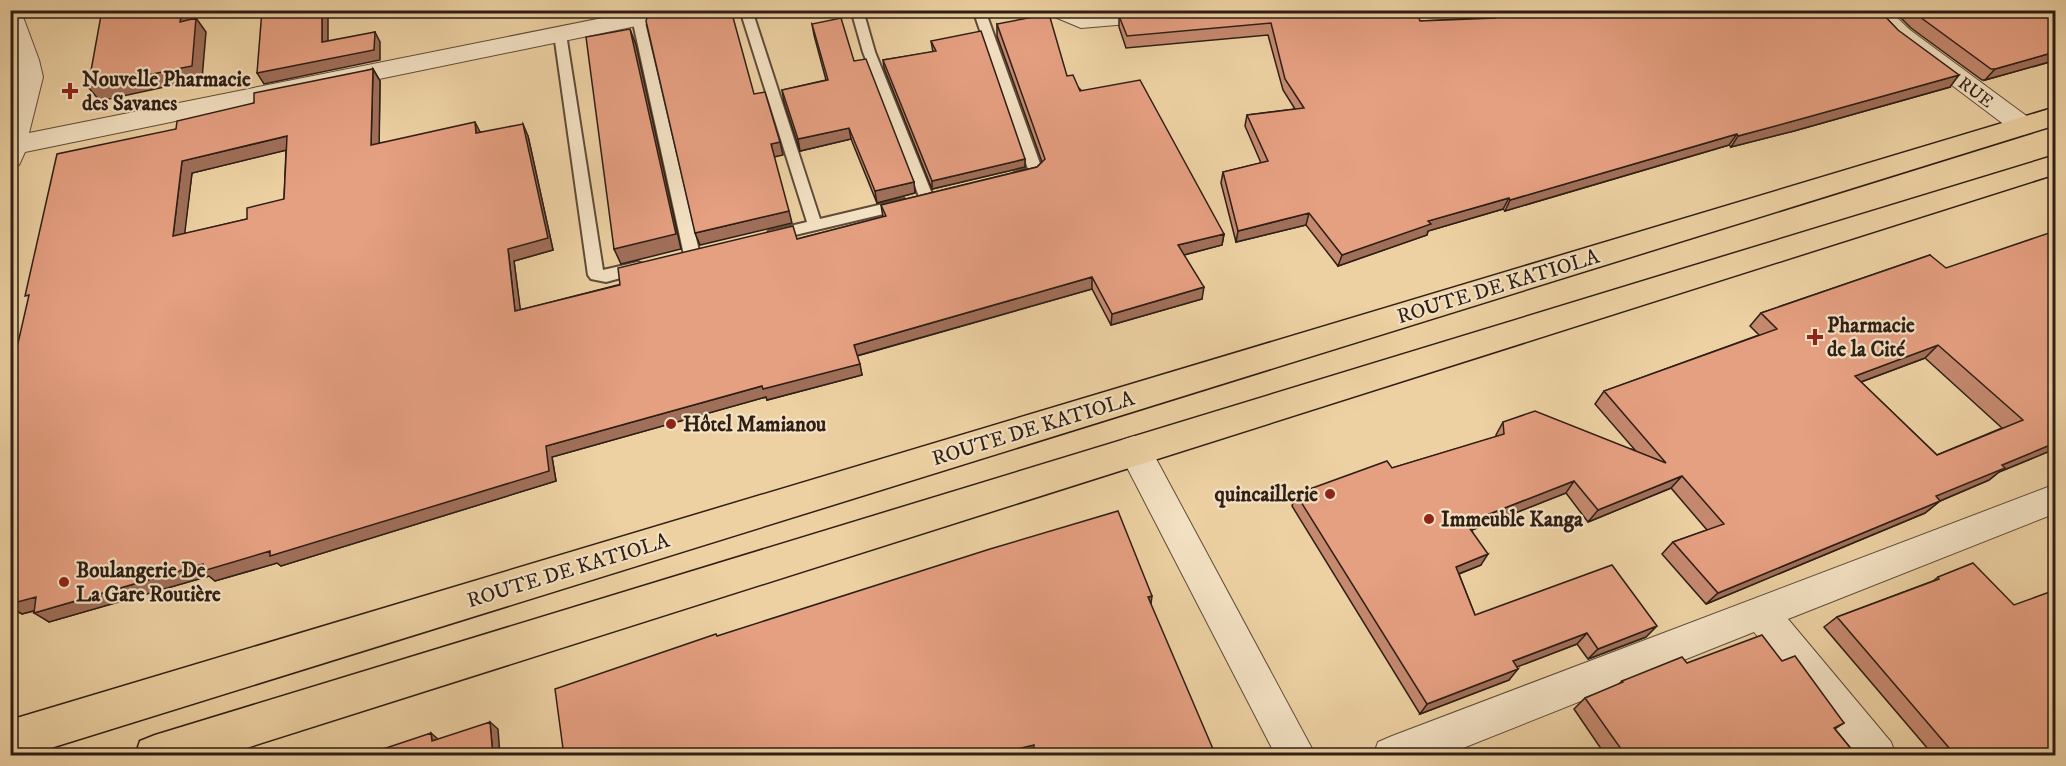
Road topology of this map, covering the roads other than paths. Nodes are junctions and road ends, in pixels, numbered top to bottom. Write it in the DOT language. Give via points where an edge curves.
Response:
graph roads {
  1 [pos="680,10"];
  2 [pos="746,10"];
  3 [pos="857,10"];
  4 [pos="979,10"];
  5 [pos="1058,10"];
  6 [pos="1213,10"];
  7 [pos="1875,10"];
  8 [pos="1236,11"];
  9 [pos="10,14"];
  10 [pos="638,18"];
  11 [pos="560,34"];
  12 [pos="16,50"];
  13 [pos="17,113"];
  14 [pos="2055,116"];
  15 [pos="2023,126"];
  16 [pos="12,152"];
  17 [pos="2055,164"];
  18 [pos="1003,180"];
  19 [pos="815,225"];
  20 [pos="759,239"];
  21 [pos="692,255"];
  22 [pos="649,265"];
  23 [pos="1134,450"];
  24 [pos="2055,498"];
  25 [pos="1761,613"];
  26 [pos="10,740"];
  27 [pos="155,756"];
  28 [pos="1297,756"];
  29 [pos="1392,756"];
  30 [pos="1877,756"];
  1 -- 10 [label="street"];
  2 -- 19 [label="lane"];
  3 -- 19 [label="lane" via="869,52 932,197"];
  4 -- 18 [label="lane" via="1036,172"];
  5 -- 6 [label="street" via="1081,21"];
  6 -- 8 [label="street"];
  7 -- 15 [label="street, RUE" via="1901,35"];
  9 -- 12 [label="street"];
  10 -- 11 [label="street"];
  10 -- 21 [label="lane"];
  11 -- 16 [label="street"];
  11 -- 22 [label="lane" via="596,275"];
  12 -- 13 [label="street" via="27,60 30,77"];
  13 -- 16 [label="street"];
  14 -- 15 [label="highway, ROUTE DE KATIOLA"];
  15 -- 26 [label="highway, ROUTE DE KATIOLA"];
  17 -- 23 [label="highway"];
  19 -- 20 [label="lane"];
  23 -- 27 [label="highway"];
  23 -- 28 [label="street"];
  24 -- 25 [label="street"];
  25 -- 29 [label="street"];
  25 -- 30 [label="street"];
}
